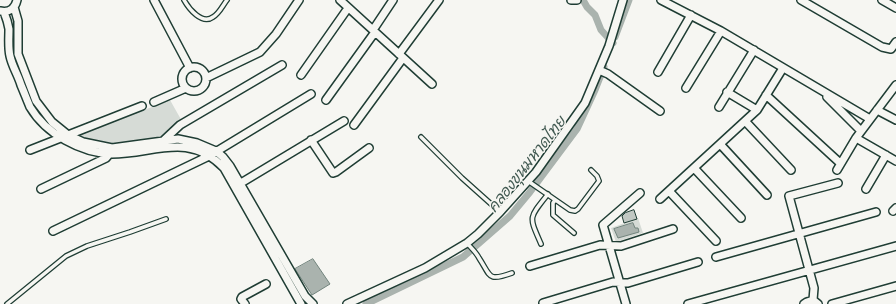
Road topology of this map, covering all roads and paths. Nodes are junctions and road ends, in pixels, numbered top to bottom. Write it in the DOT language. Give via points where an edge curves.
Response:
graph roads {
  1 [pos="154,0"];
  2 [pos="184,0"];
  3 [pos="227,0"];
  4 [pos="299,0"];
  5 [pos="393,0"];
  6 [pos="439,0"];
  7 [pos="571,0"];
  8 [pos="577,0"];
  9 [pos="623,0"];
  10 [pos="661,0"];
  11 [pos="801,0"];
  12 [pos="882,0"];
  13 [pos="345,3"];
  14 [pos="15,4"];
  15 [pos="896,8"];
  16 [pos="2,11"];
  17 [pos="692,15"];
  18 [pos="374,31"];
  19 [pos="721,31"];
  20 [pos="896,42"];
  21 [pos="754,50"];
  22 [pos="401,56"];
  23 [pos="282,65"];
  24 [pos="190,68"];
  25 [pos="783,68"];
  26 [pos="603,72"];
  27 [pos="658,72"];
  28 [pos="301,75"];
  29 [pos="206,78"];
  30 [pos="432,84"];
  31 [pos="896,85"];
  32 [pos="186,88"];
  33 [pos="686,88"];
  34 [pos="820,89"];
  35 [pos="727,92"];
  36 [pos="311,94"];
  37 [pos="766,95"];
  38 [pos="326,100"];
  39 [pos="154,102"];
  40 [pos="142,106"];
  41 [pos="719,107"];
  42 [pos="757,110"];
  43 [pos="877,110"];
  44 [pos="660,111"];
  45 [pos="870,119"];
  46 [pos="896,120"];
  47 [pos="344,121"];
  48 [pos="745,121"];
  49 [pos="354,125"];
  50 [pos="861,131"];
  51 [pos="64,136"];
  52 [pos="421,137"];
  53 [pos="856,138"];
  54 [pos="311,140"];
  55 [pos="163,144"];
  56 [pos="720,144"];
  57 [pos="369,148"];
  58 [pos="30,150"];
  59 [pos="112,151"];
  60 [pos="216,151"];
  61 [pos="886,155"];
  62 [pos="209,156"];
  63 [pos="896,161"];
  64 [pos="694,168"];
  65 [pos="591,170"];
  66 [pos="791,170"];
  67 [pos="531,182"];
  68 [pos="838,183"];
  69 [pos="237,185"];
  70 [pos="41,189"];
  71 [pos="866,189"];
  72 [pos="669,190"];
  73 [pos="640,193"];
  74 [pos="548,194"];
  75 [pos="767,195"];
  76 [pos="660,199"];
  77 [pos="555,200"];
  78 [pos="500,212"];
  79 [pos="876,212"];
  80 [pos="741,218"];
  81 [pos="166,219"];
  82 [pos="673,229"];
  83 [pos="53,231"];
  84 [pos="574,233"];
  85 [pos="799,233"];
  86 [pos="716,241"];
  87 [pos="541,244"];
  88 [pos="468,245"];
  89 [pos="608,246"];
  90 [pos="896,246"];
  91 [pos="716,257"];
  92 [pos="698,262"];
  93 [pos="530,266"];
  94 [pos="809,270"];
  95 [pos="512,273"];
  96 [pos="620,283"];
  97 [pos="266,284"];
  98 [pos="896,286"];
  99 [pos="301,300"];
  100 [pos="816,302"];
  101 [pos="543,303"];
  102 [pos="7,304"];
  103 [pos="245,304"];
  104 [pos="313,304"];
  105 [pos="347,304"];
  106 [pos="626,304"];
  107 [pos="688,304"];
  108 [pos="804,304"];
  109 [pos="832,304"];
  1 -- 24 [label="street"];
  2 -- 3 [label="lane" via="194,14 204,19 215,17"];
  4 -- 29 [label="street" via="260,52"];
  5 -- 18 [label="street"];
  6 -- 22 [label="street"];
  7 -- 8 [label="street"];
  9 -- 26 [label="street" via="608,46"];
  10 -- 17 [label="street"];
  11 -- 20 [label="street" via="882,47 891,49"];
  12 -- 15 [label="street"];
  13 -- 18 [label="street"];
  13 -- 28 [label="street"];
  14 -- 16 [label="street" via="8,11"];
  14 -- 51 [label="street" via="18,54 36,101"];
  16 -- 51 [label="street" via="9,28 10,56 31,107 45,126"];
  17 -- 19 [label="street"];
  17 -- 27 [label="street"];
  18 -- 22 [label="street"];
  18 -- 38 [label="street"];
  19 -- 21 [label="street"];
  19 -- 33 [label="street"];
  21 -- 25 [label="street"];
  21 -- 35 [label="street"];
  22 -- 30 [label="street"];
  22 -- 49 [label="street"];
  23 -- 55 [label="street" via="180,125"];
  24 -- 29 [label="street" via="199,69"];
  24 -- 32 [label="street" via="182,79"];
  25 -- 34 [label="street"];
  25 -- 37 [label="street"];
  26 -- 44 [label="street"];
  26 -- 67 [label="street"];
  29 -- 32 [label="street" via="204,86 198,91"];
  31 -- 43 [label="street"];
  32 -- 39 [label="street"];
  34 -- 45 [label="street"];
  34 -- 50 [label="street"];
  35 -- 41 [label="street"];
  35 -- 42 [label="street"];
  36 -- 60 [label="street"];
  37 -- 42 [label="street"];
  37 -- 53 [label="street" via="838,166"];
  40 -- 51 [label="street"];
  42 -- 48 [label="street"];
  43 -- 45 [label="street"];
  43 -- 46 [label="street"];
  45 -- 50 [label="street"];
  47 -- 54 [label="street"];
  48 -- 56 [label="street"];
  48 -- 66 [label="street"];
  50 -- 53 [label="street"];
  51 -- 58 [label="street"];
  51 -- 59 [label="street"];
  52 -- 78 [label="lane"];
  53 -- 61 [label="street"];
  54 -- 57 [label="street" via="333,173"];
  54 -- 69 [label="street"];
  55 -- 59 [label="street"];
  55 -- 60 [label="street" via="178,139"];
  55 -- 62 [label="street" via="195,150"];
  56 -- 64 [label="street"];
  56 -- 75 [label="street"];
  59 -- 70 [label="street" via="106,158"];
  60 -- 62 [label="street"];
  60 -- 69 [label="street" via="230,166"];
  61 -- 63 [label="street"];
  61 -- 71 [label="street"];
  62 -- 69 [label="street" via="224,168"];
  62 -- 83 [label="street"];
  64 -- 72 [label="street"];
  64 -- 80 [label="street"];
  65 -- 77 [label="lane" via="598,181 578,209 572,211"];
  67 -- 74 [label="lane"];
  67 -- 78 [label="street"];
  68 -- 85 [label="street" via="789,196"];
  69 -- 99 [label="street"];
  72 -- 76 [label="street"];
  72 -- 86 [label="street"];
  73 -- 89 [label="street" via="604,223"];
  74 -- 77 [label="lane"];
  74 -- 87 [label="lane" via="531,218"];
  77 -- 84 [label="lane" via="553,215"];
  78 -- 88 [label="street"];
  79 -- 85 [label="street"];
  81 -- 102 [label="lane" via="87,246 66,256"];
  82 -- 89 [label="street" via="621,246"];
  85 -- 91 [label="street"];
  85 -- 94 [label="street"];
  88 -- 95 [label="lane" via="479,257 488,276 500,277"];
  88 -- 105 [label="street"];
  89 -- 93 [label="street" via="600,245"];
  89 -- 96 [label="street"];
  90 -- 94 [label="street"];
  92 -- 96 [label="street"];
  94 -- 100 [label="street"];
  94 -- 107 [label="street"];
  96 -- 101 [label="street" via="613,282"];
  96 -- 106 [label="street"];
  97 -- 103 [label="street" via="242,297"];
  98 -- 109 [label="street"];
  99 -- 104 [label="street"];
  100 -- 108 [label="street"];
}
